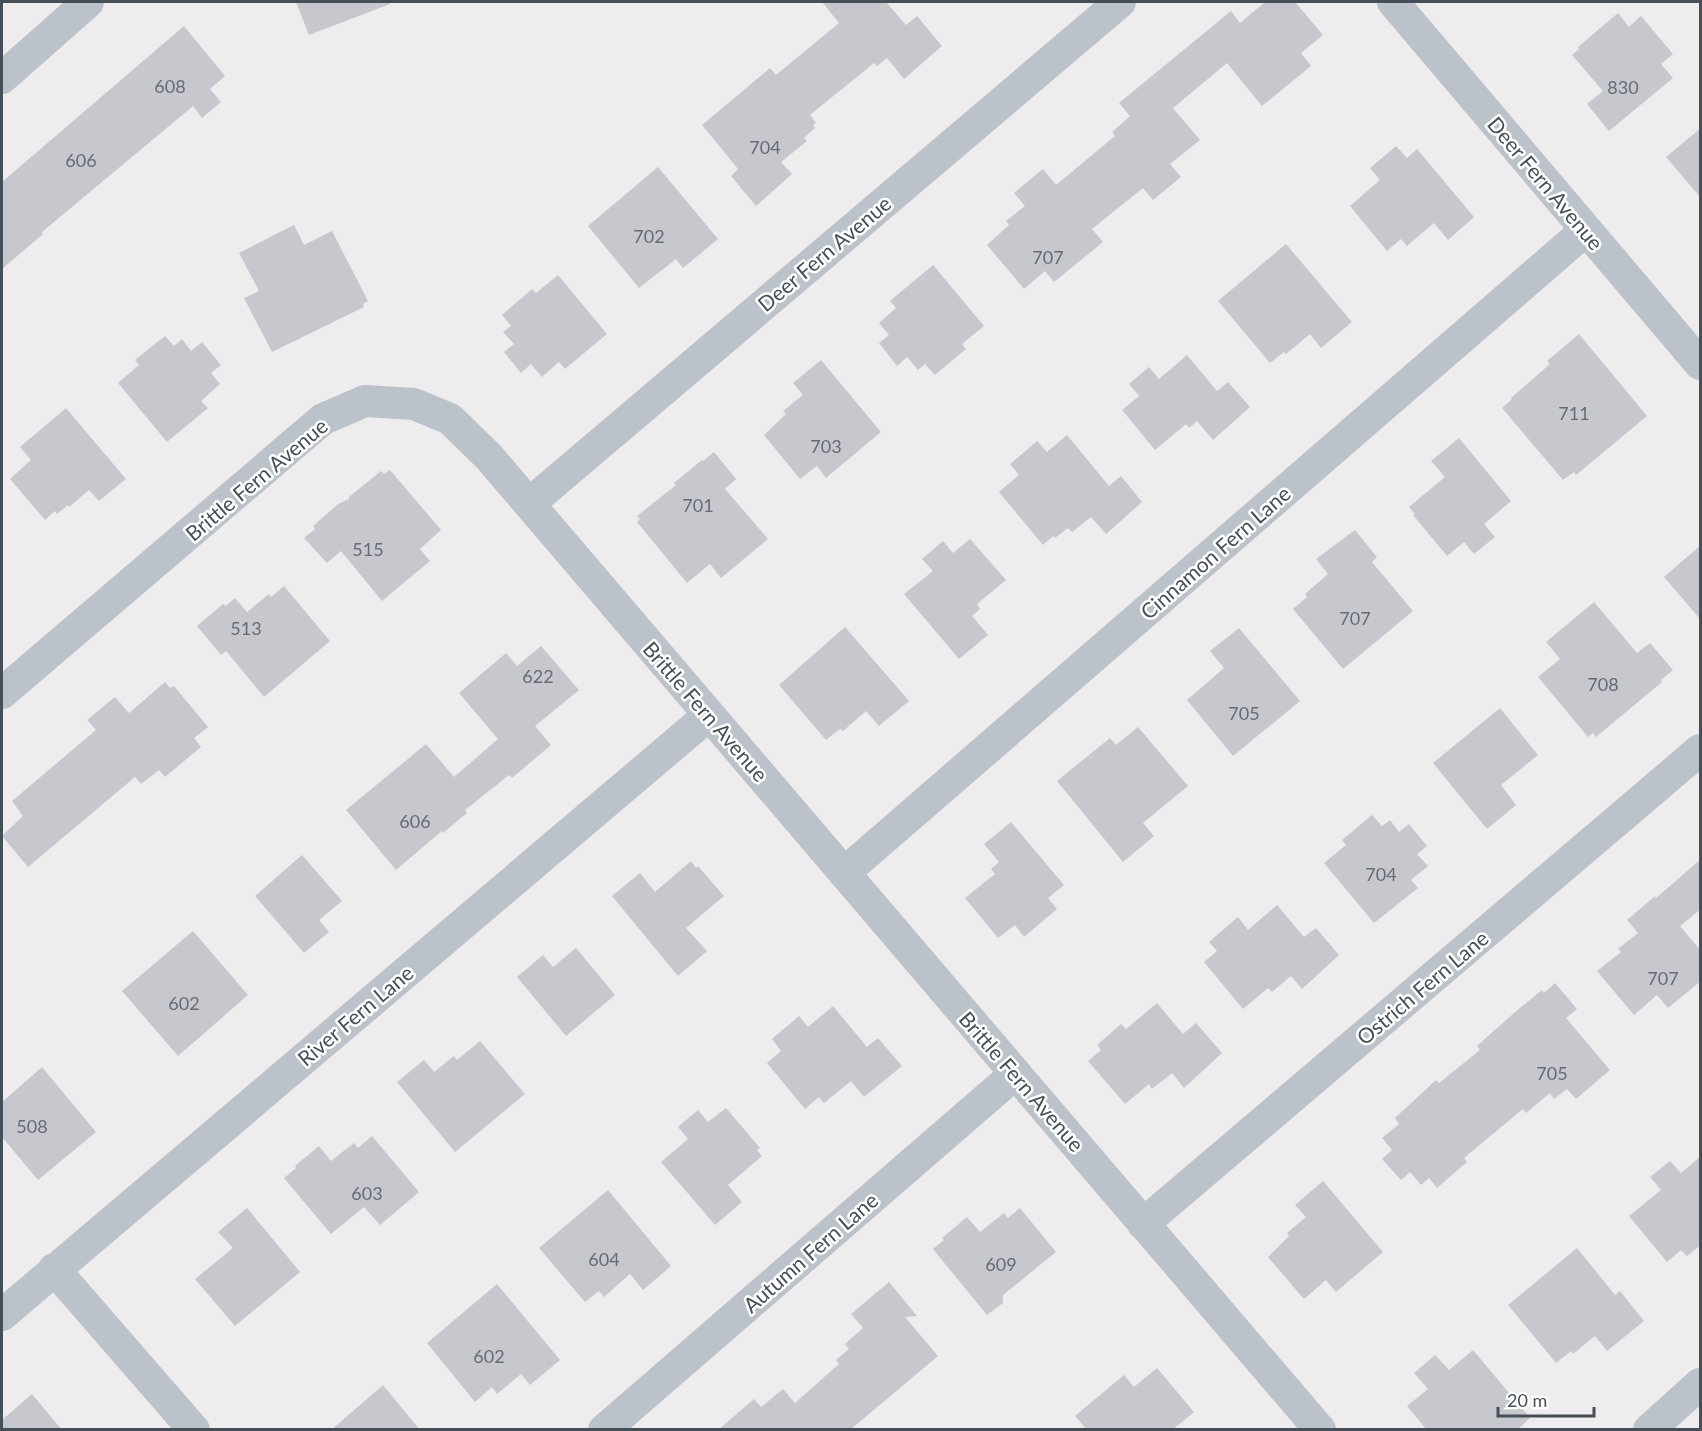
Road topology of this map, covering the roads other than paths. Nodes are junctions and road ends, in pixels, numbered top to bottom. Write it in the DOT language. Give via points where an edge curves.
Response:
graph roads {
  1 [pos="88,2"];
  2 [pos="1120,2"];
  3 [pos="1393,2"];
  4 [pos="2,78"];
  5 [pos="1586,230"];
  6 [pos="1701,364"];
  7 [pos="529,504"];
  8 [pos="2,693"];
  9 [pos="709,715"];
  10 [pos="1701,750"];
  11 [pos="844,873"];
  12 [pos="1016,1074"];
  13 [pos="1143,1224"];
  14 [pos="54,1269"];
  15 [pos="2,1315"];
  16 [pos="1701,1384"];
  17 [pos="194,1430"];
  18 [pos="604,1430"];
  19 [pos="1320,1430"];
  20 [pos="1649,1430"];
  1 -- 4 [label="street"];
  2 -- 7 [label="street, Deer Fern Avenue"];
  3 -- 5 [label="street, Deer Fern Avenue"];
  5 -- 6 [label="street, Deer Fern Avenue"];
  5 -- 11 [label="street, Cinnamon Fern Lane"];
  7 -- 8 [label="street, Brittle Fern Avenue" via="450,419 414,404 365,401 323,419"];
  7 -- 9 [label="street, Brittle Fern Avenue"];
  9 -- 11 [label="street, Brittle Fern Avenue"];
  9 -- 14 [label="street, River Fern Lane"];
  10 -- 13 [label="street, Ostrich Fern Lane"];
  11 -- 12 [label="street, Brittle Fern Avenue"];
  12 -- 13 [label="street, Brittle Fern Avenue"];
  12 -- 18 [label="street, Autumn Fern Lane"];
  13 -- 19 [label="street, Brittle Fern Avenue"];
  14 -- 15 [label="street, River Fern Lane"];
  14 -- 17 [label="street"];
  16 -- 20 [label="street"];
}
